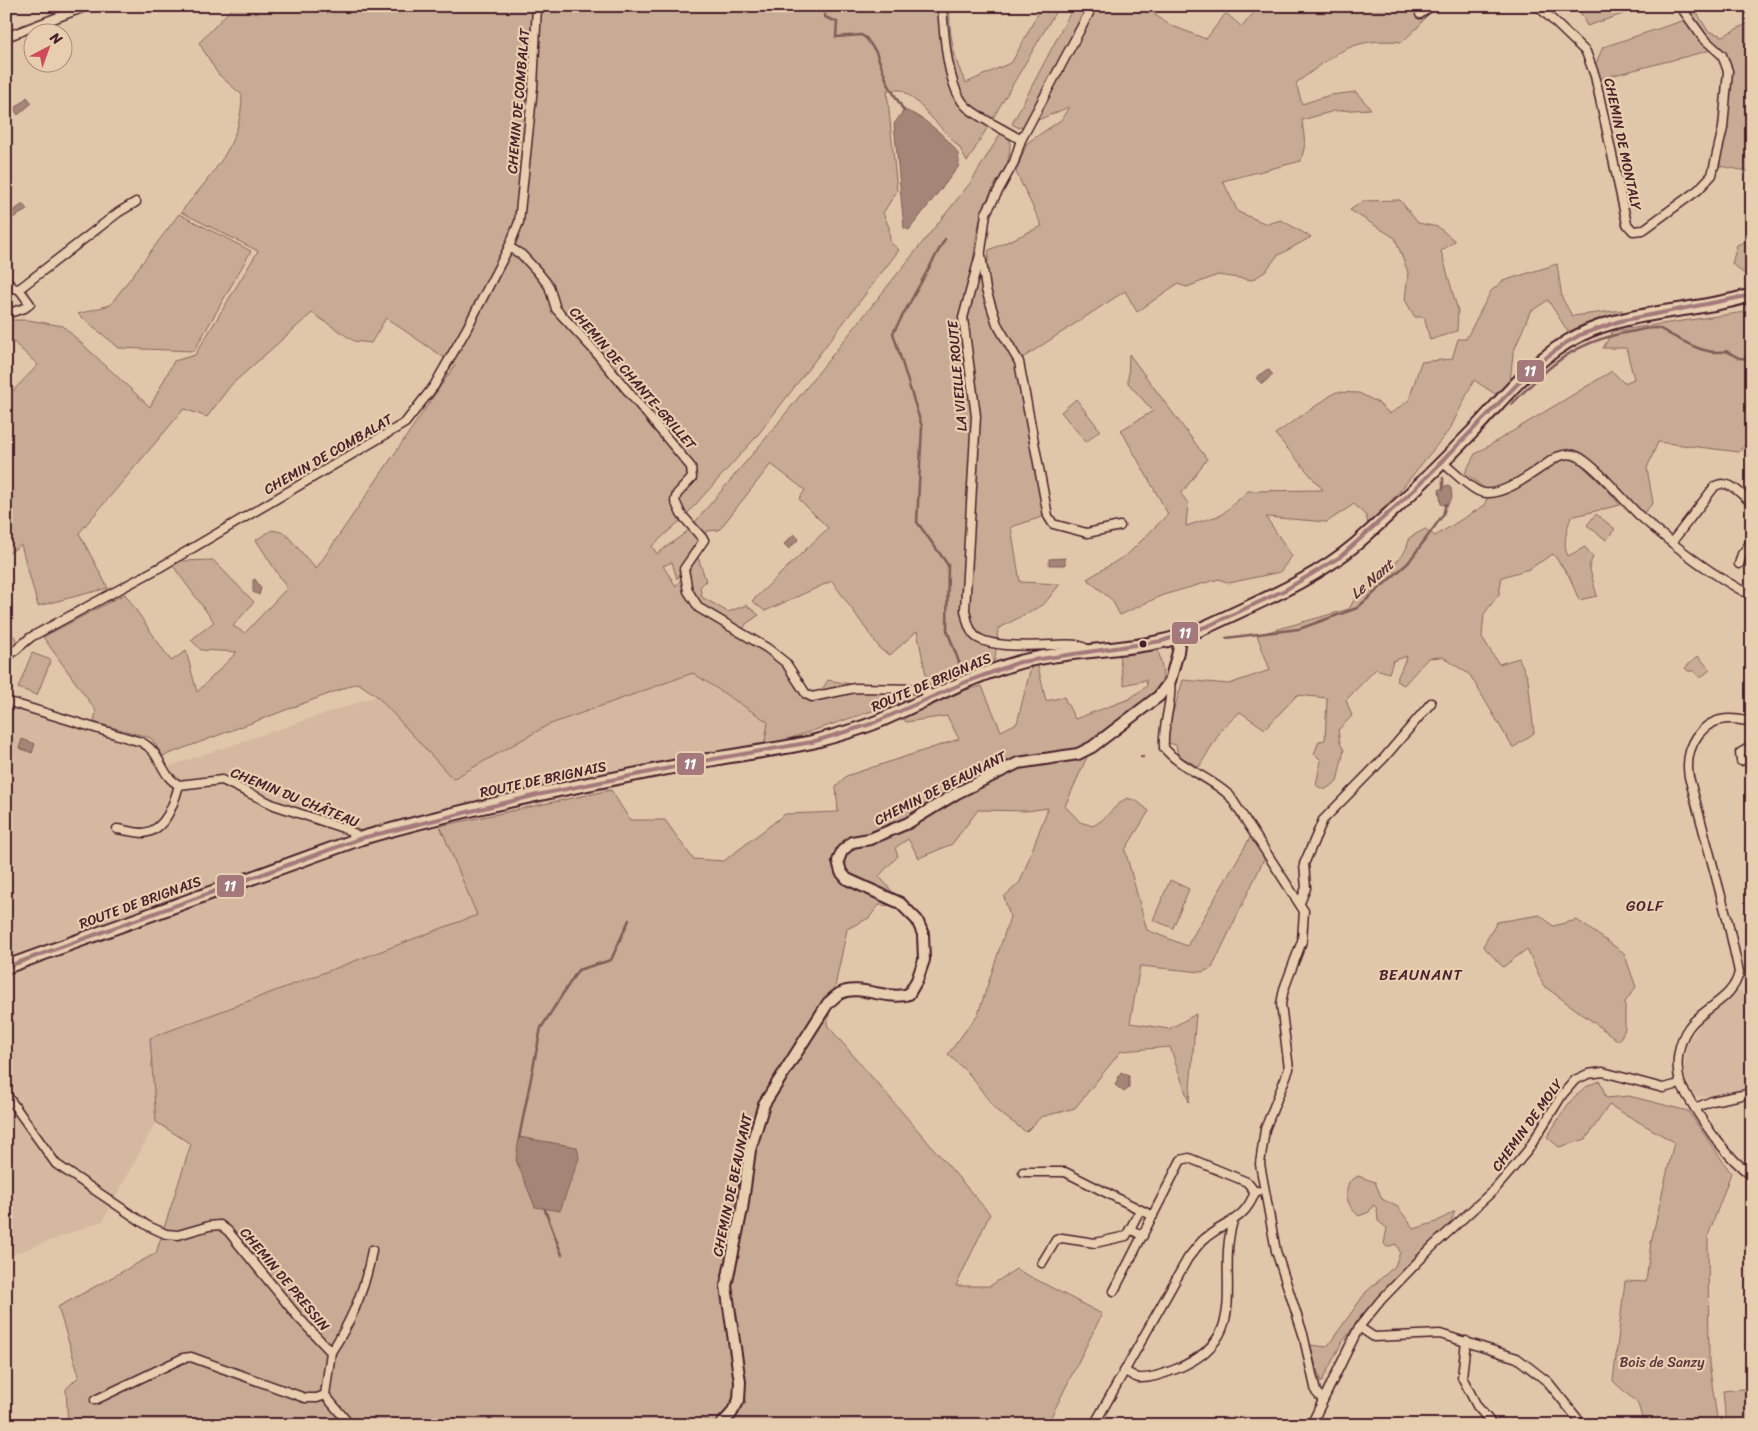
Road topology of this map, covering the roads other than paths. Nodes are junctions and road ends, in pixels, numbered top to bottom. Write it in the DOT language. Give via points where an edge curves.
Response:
graph roads {
  1 [pos="87,6"];
  2 [pos="538,6"];
  3 [pos="942,6"];
  4 [pos="1432,6"];
  5 [pos="1538,6"];
  6 [pos="1680,6"];
  7 [pos="73,9"];
  8 [pos="1088,13"];
  9 [pos="1420,14"];
  10 [pos="6,37"];
  11 [pos="1021,140"];
  12 [pos="136,202"];
  13 [pos="509,247"];
  14 [pos="981,251"];
  15 [pos="6,280"];
  16 [pos="19,289"];
  17 [pos="1752,295"];
  18 [pos="6,314"];
  19 [pos="1442,462"];
  20 [pos="1752,503"];
  21 [pos="1120,526"];
  22 [pos="1752,541"];
  23 [pos="1672,542"];
  24 [pos="1739,564"];
  25 [pos="1752,596"];
  26 [pos="1180,636"];
  27 [pos="1092,652"];
  28 [pos="6,658"];
  29 [pos="1170,681"];
  30 [pos="932,695"];
  31 [pos="6,701"];
  32 [pos="1431,703"];
  33 [pos="1752,722"];
  34 [pos="1752,746"];
  35 [pos="1742,761"];
  36 [pos="179,785"];
  37 [pos="117,829"];
  38 [pos="362,838"];
  39 [pos="1300,903"];
  40 [pos="6,967"];
  41 [pos="1680,1084"];
  42 [pos="1752,1092"];
  43 [pos="6,1094"];
  44 [pos="1695,1108"];
  45 [pos="1023,1172"];
  46 [pos="1752,1176"];
  47 [pos="1265,1189"];
  48 [pos="1255,1192"];
  49 [pos="1140,1210"];
  50 [pos="1153,1216"];
  51 [pos="1233,1221"];
  52 [pos="1130,1229"];
  53 [pos="1143,1236"];
  54 [pos="372,1250"];
  55 [pos="1042,1263"];
  56 [pos="1114,1291"];
  57 [pos="1360,1327"];
  58 [pos="1466,1341"];
  59 [pos="331,1352"];
  60 [pos="1125,1371"];
  61 [pos="325,1395"];
  62 [pos="95,1400"];
  63 [pos="1322,1400"];
  64 [pos="350,1425"];
  65 [pos="721,1425"];
  66 [pos="1094,1425"];
  67 [pos="1311,1425"];
  68 [pos="1493,1425"];
  69 [pos="1578,1425"];
  1 -- 7 [label="street"];
  2 -- 13 [label="street, CHEMIN DE COMBALAT" via="520,213"];
  3 -- 11 [label="street" via="953,82 959,99 985,120"];
  4 -- 9 [label="street"];
  5 -- 6 [label="street, CHEMIN DE MONTALY" via="1586,52 1595,76 1627,224 1633,231 1643,230 1698,190 1712,175 1723,128 1728,71 1722,55 1703,38"];
  7 -- 10 [label="street"];
  8 -- 11 [label="street, LA VIEILLE ROUTE"];
  11 -- 14 [label="street, LA VIEILLE ROUTE" via="1014,162 986,213"];
  12 -- 16 [label="street"];
  13 -- 28 [label="street, CHEMIN DE COMBALAT" via="434,386 405,423 157,569 30,638"];
  13 -- 30 [label="street, CHEMIN DE CHANTE-GRILLET" via="537,270 549,286 556,309 688,462 692,478 675,501 681,514 704,540 684,569 688,591 699,608 767,648 786,663 806,694 817,697 855,688 921,689"];
  14 -- 21 [label="street" via="986,290 998,324 1018,362 1048,516 1053,524 1087,533"];
  14 -- 27 [label="street, LA VIEILLE ROUTE" via="963,318 976,416 965,610 968,625 975,636 987,642 1036,646 1075,644"];
  15 -- 16 [label="street"];
  16 -- 18 [label="street" via="30,304"];
  17 -- 19 [label="main road, ROUTE DE BRIGNAIS" via="1611,323 1582,334 1534,367"];
  19 -- 23 [label="street" via="1479,492 1489,494 1511,486 1557,457 1572,454"];
  19 -- 26 [label="main road, ROUTE DE BRIGNAIS" via="1335,561 1296,584 1204,628"];
  20 -- 23 [label="street" via="1721,482"];
  22 -- 24 [label="street"];
  23 -- 25 [label="street" via="1711,574"];
  26 -- 27 [label="main road, ROUTE DE BRIGNAIS"];
  26 -- 29 [label="street, CHEMIN DE BEAUNANT"];
  27 -- 30 [label="main road, ROUTE DE BRIGNAIS" via="1023,661"];
  29 -- 39 [label="street" via="1172,696 1162,731 1164,748 1176,760 1217,783 1230,796"];
  29 -- 65 [label="street, CHEMIN DE BEAUNANT" via="1160,696 1092,747 1078,754 1018,763 957,793 908,823 870,839 852,842 842,851 838,860 841,872 848,879 900,903 917,920 924,934 924,960 909,994 899,997 841,992 828,1003 764,1104 750,1150 742,1209 726,1279 740,1382 738,1400"];
  30 -- 38 [label="main road, ROUTE DE BRIGNAIS" via="875,723 813,742 472,809"];
  31 -- 36 [label="street" via="141,742 154,750 167,775"];
  32 -- 39 [label="street" via="1384,758 1323,820 1304,864 1306,888"];
  33 -- 41 [label="street" via="1731,719 1716,722 1698,735 1688,755 1689,777 1739,972 1729,992 1699,1017 1686,1033 1678,1058"];
  34 -- 35 [label="street" via="1740,753"];
  36 -- 37 [label="street" via="169,812 154,829 144,832"];
  36 -- 38 [label="street, CHEMIN DU CHÂTEAU" via="222,780 274,805 346,829"];
  38 -- 40 [label="main road, ROUTE DE BRIGNAIS"];
  39 -- 47 [label="street" via="1305,924 1302,941 1281,1004 1289,1069 1265,1128 1260,1164"];
  41 -- 44 [label="street"];
  41 -- 57 [label="street, CHEMIN DE MOLY" via="1663,1088 1603,1072 1575,1080 1528,1150 1495,1189 1432,1247"];
  42 -- 44 [label="street"];
  43 -- 59 [label="street, CHEMIN DE PRESSIN" via="56,1164 148,1226 178,1235 220,1225 228,1231"];
  44 -- 46 [label="street" via="1726,1153"];
  45 -- 49 [label="street" via="1065,1172"];
  47 -- 48 [label="street"];
  47 -- 63 [label="street" via="1276,1251 1316,1392"];
  48 -- 50 [label="street" via="1247,1182 1189,1158 1181,1160"];
  48 -- 51 [label="street" via="1242,1216"];
  49 -- 50 [label="street"];
  49 -- 52 [label="street"];
  50 -- 53 [label="street"];
  51 -- 60 [label="street" via="1204,1239 1188,1258"];
  51 -- 60 [label="street" via="1227,1240 1228,1308 1222,1330 1209,1349 1190,1363 1168,1372 1138,1378"];
  52 -- 53 [label="street"];
  52 -- 55 [label="street" via="1126,1236 1095,1243 1056,1240"];
  53 -- 56 [label="street"];
  54 -- 59 [label="street, CHEMIN DE PRESSIN" via="368,1276"];
  57 -- 58 [label="street" via="1374,1336 1440,1334"];
  57 -- 63 [label="street, CHEMIN DE MOLY"];
  58 -- 68 [label="street" via="1462,1377 1476,1406"];
  58 -- 69 [label="street" via="1517,1358 1548,1382"];
  59 -- 61 [label="street, CHEMIN DE PRESSIN"];
  60 -- 66 [label="street"];
  61 -- 62 [label="street" via="305,1398 191,1357"];
  61 -- 64 [label="street"];
  63 -- 67 [label="street, CHEMIN DE MOLY"];
}
